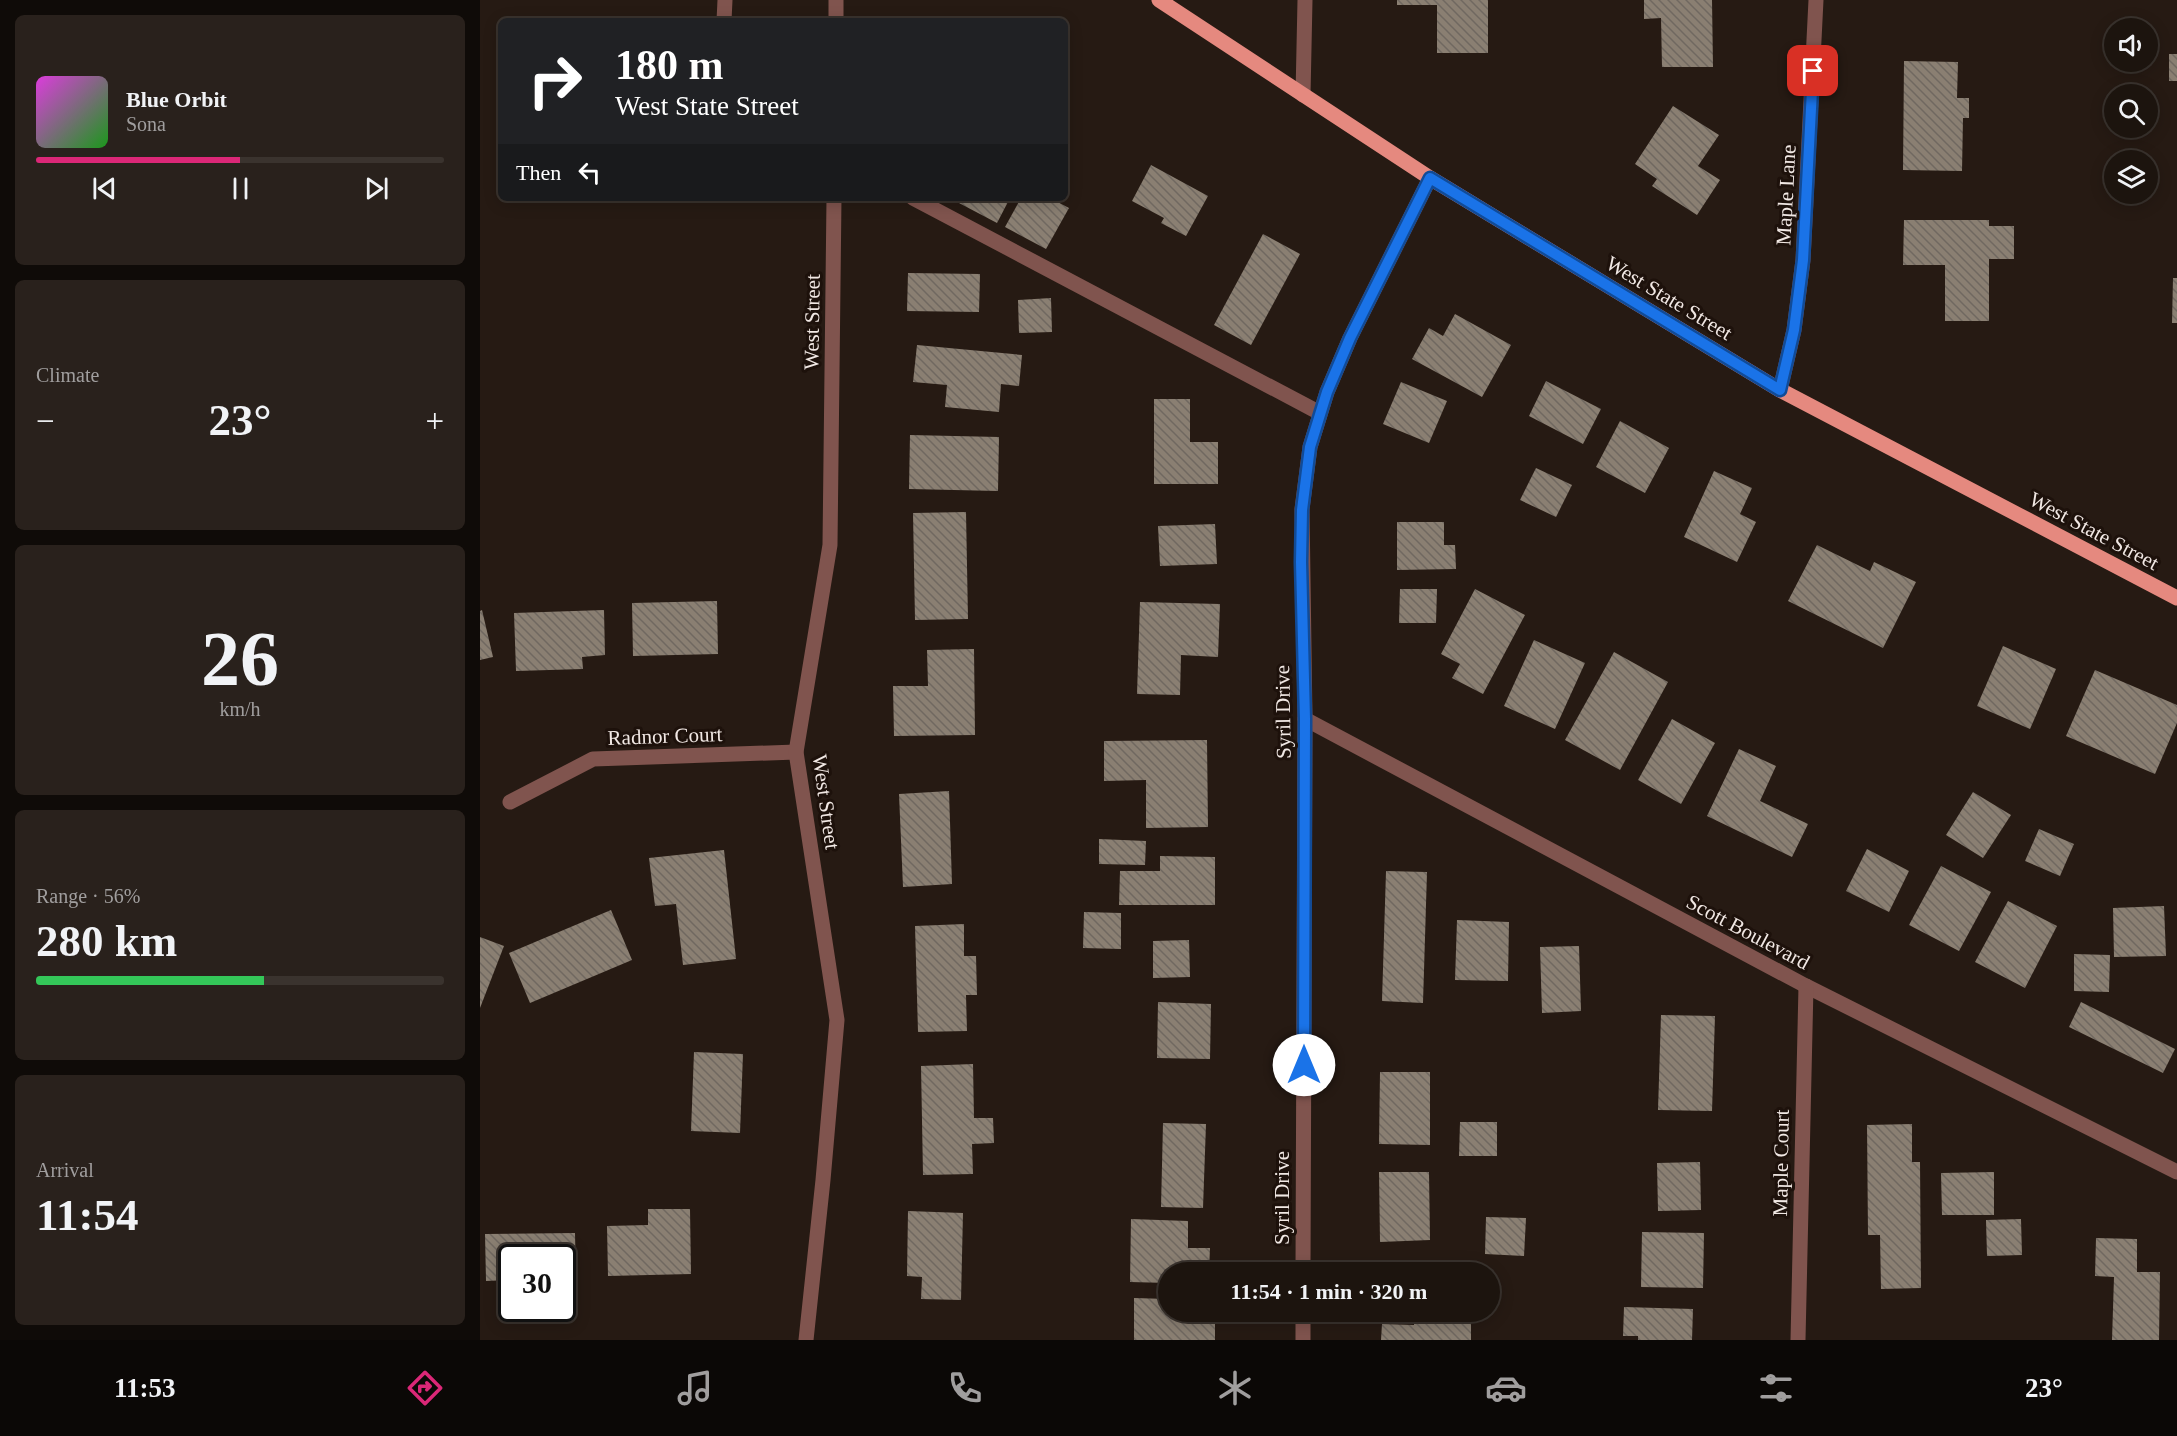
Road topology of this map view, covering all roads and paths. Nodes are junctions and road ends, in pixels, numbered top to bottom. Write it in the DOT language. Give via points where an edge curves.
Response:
graph roads {
  1 [pos="725,0"];
  2 [pos="836,0"];
  3 [pos="1159,0"];
  4 [pos="1305,0"];
  5 [pos="1816,0"];
  6 [pos="724,18"];
  7 [pos="836,18"];
  8 [pos="1303,95"];
  9 [pos="1430,178"];
  10 [pos="834,201"];
  11 [pos="919,201"];
  12 [pos="1780,390"];
  13 [pos="1320,412"];
  14 [pos="2177,598"];
  15 [pos="1305,719"];
  16 [pos="796,752"];
  17 [pos="510,802"];
  18 [pos="1806,986"];
  19 [pos="2177,1172"];
  20 [pos="1303,1262"];
  21 [pos="1303,1322"];
  22 [pos="806,1340"];
  23 [pos="1303,1340"];
  24 [pos="1798,1340"];
  1 -- 6 [label="street"];
  2 -- 7 [label="street"];
  3 -- 8 [label="main road, West State Street"];
  4 -- 8 [label="street"];
  5 -- 12 [label="street, Maple Lane" via="1803,260 1794,330"];
  8 -- 9 [label="main road, West State Street"];
  9 -- 12 [label="main road, West State Street"];
  9 -- 13 [label="street, Syril Drive" via="1350,338"];
  10 -- 16 [label="street, West Street" via="830,545"];
  11 -- 13 [label="street"];
  12 -- 14 [label="main road, West State Street"];
  13 -- 15 [label="street, Syril Drive" via="1310,447 1302,510"];
  15 -- 18 [label="street, Scott Boulevard"];
  15 -- 20 [label="street, Syril Drive"];
  16 -- 17 [label="street, Radnor Court" via="593,759"];
  16 -- 22 [label="street, West Street" via="837,1020"];
  18 -- 19 [label="street, Scott Boulevard"];
  18 -- 24 [label="street, Maple Court"];
  21 -- 23 [label="street"];
}
